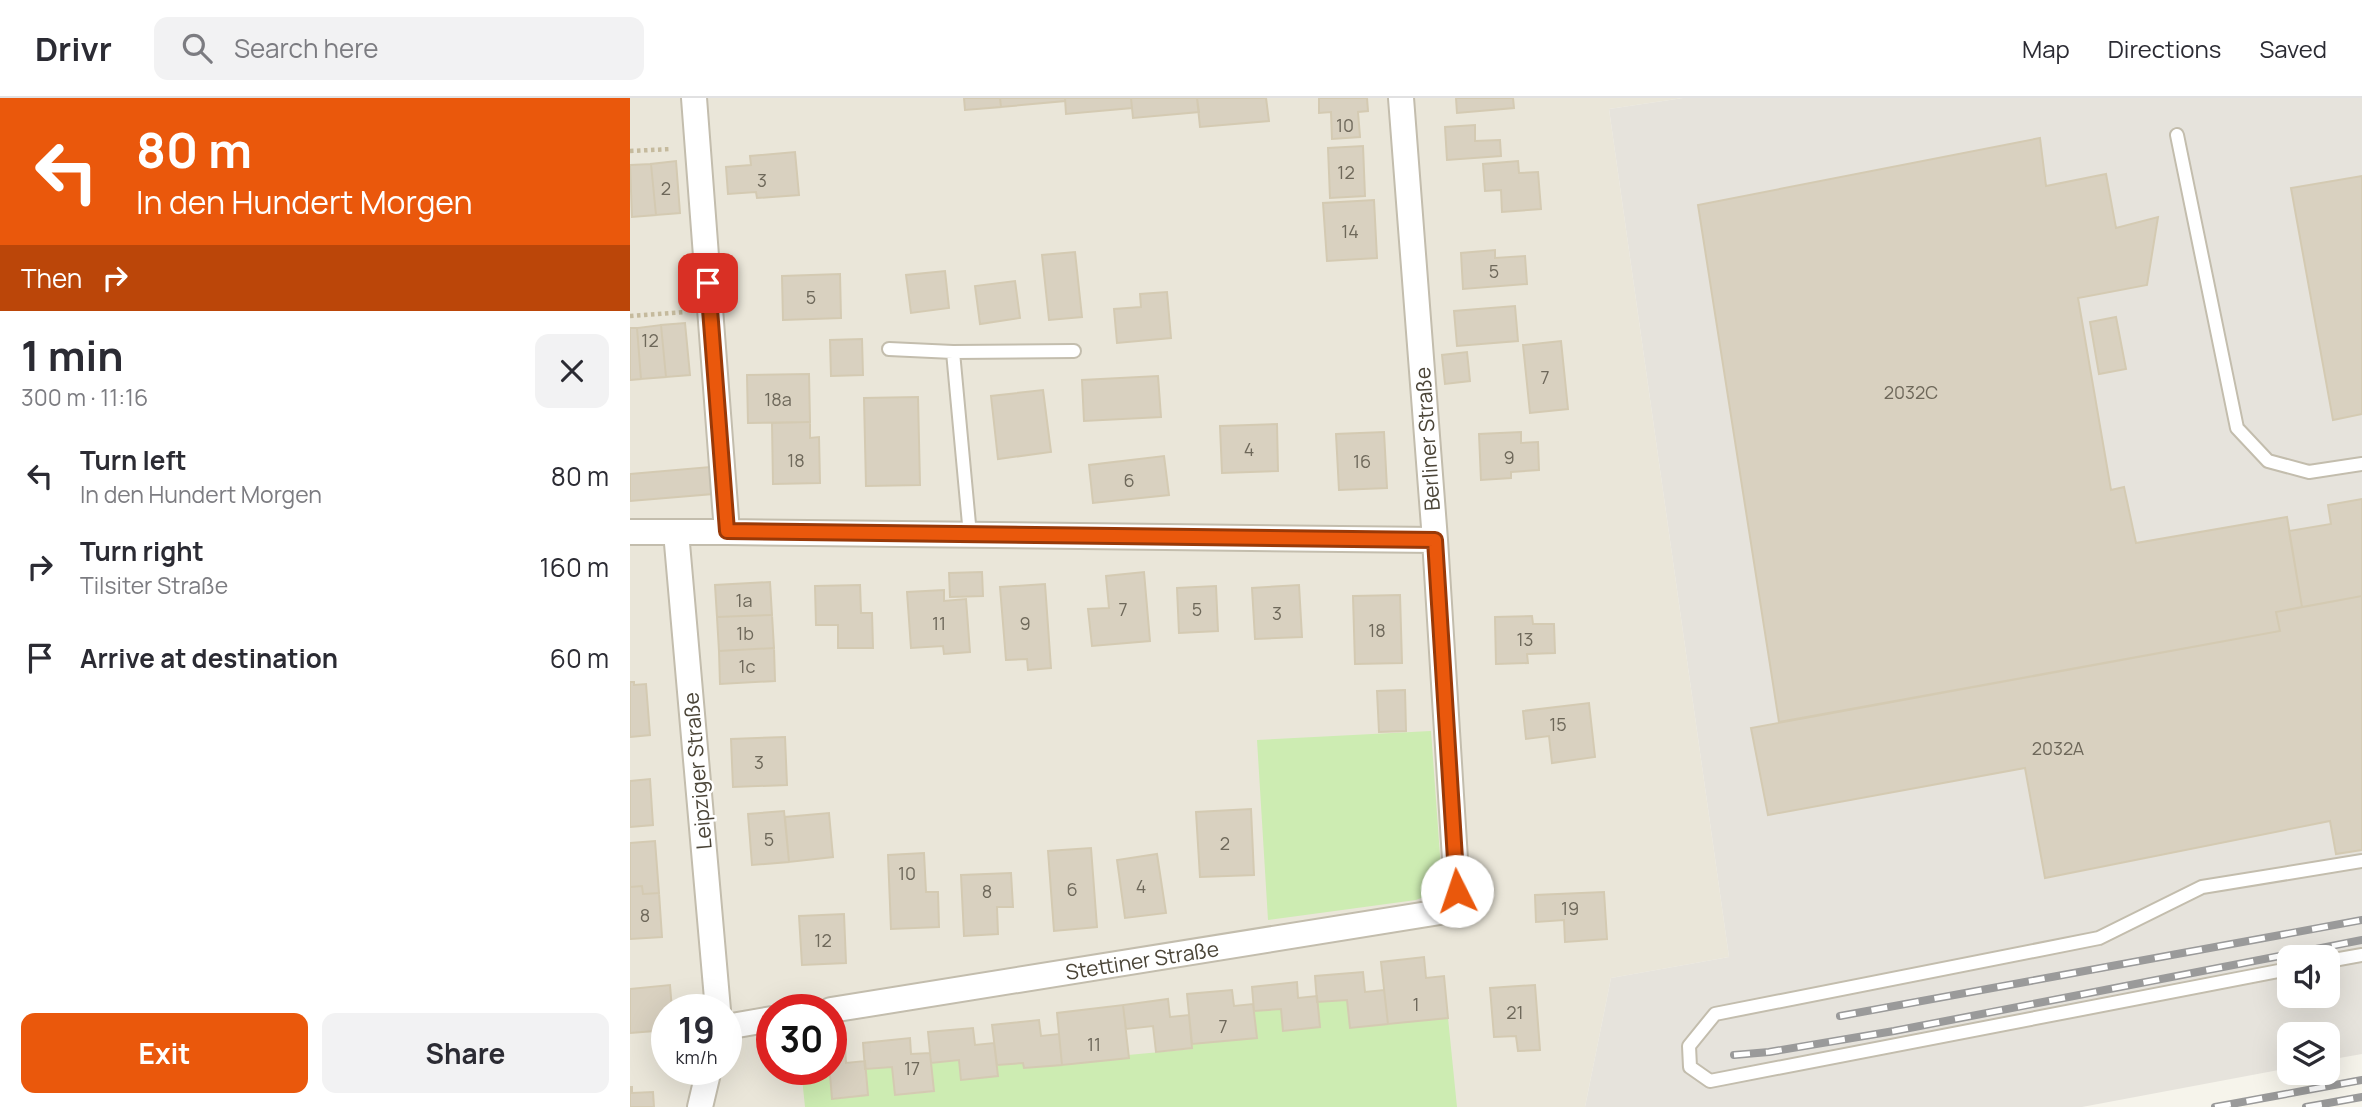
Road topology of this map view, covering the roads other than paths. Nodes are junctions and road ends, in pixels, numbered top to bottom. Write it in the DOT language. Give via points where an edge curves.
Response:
graph roads {
  1 [pos="694,98"];
  2 [pos="1401,98"];
  3 [pos="2177,135"];
  4 [pos="889,349"];
  5 [pos="1074,351"];
  6 [pos="953,352"];
  7 [pos="2362,464"];
  8 [pos="727,531"];
  9 [pos="630,532"];
  10 [pos="676,533"];
  11 [pos="970,535"];
  12 [pos="1435,540"];
  13 [pos="2362,860"];
  14 [pos="1451,904"];
  15 [pos="2362,955"];
  16 [pos="2340,959"];
  17 [pos="2277,971"];
  18 [pos="717,994"];
  19 [pos="847,1007"];
  20 [pos="705,1085"];
  21 [pos="700,1107"];
  1 -- 8 [label="street"];
  2 -- 12 [label="street, Berliner Straße"];
  3 -- 7 [label="lane" via="2238,428 2268,461 2309,472"];
  4 -- 6 [label="lane"];
  5 -- 6 [label="lane"];
  6 -- 11 [label="lane"];
  8 -- 10 [label="street"];
  8 -- 11 [label="street"];
  9 -- 10 [label="street"];
  10 -- 18 [label="street, Leipziger Straße"];
  11 -- 12 [label="street"];
  12 -- 14 [label="street, Berliner Straße" via="1457,891"];
  13 -- 17 [label="lane" via="2202,887 2099,937 1715,1014 1689,1045 1690,1068 1710,1081"];
  14 -- 19 [label="street, Stettiner Straße" via="1440,912"];
  15 -- 16 [label="lane"];
  20 -- 21 [label="street"];
}
